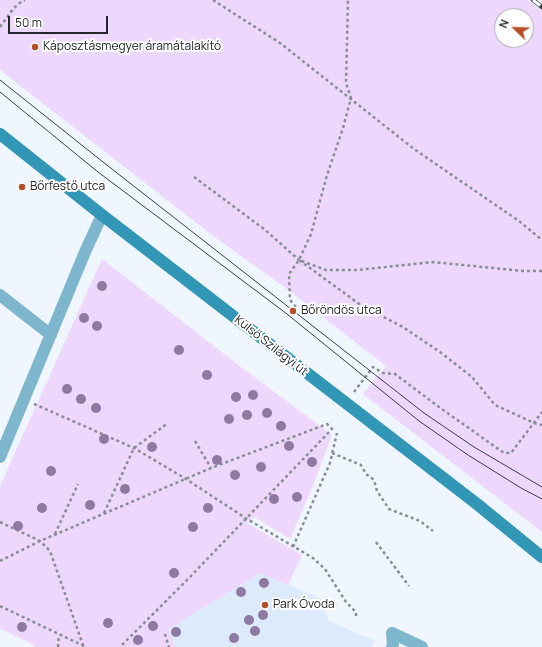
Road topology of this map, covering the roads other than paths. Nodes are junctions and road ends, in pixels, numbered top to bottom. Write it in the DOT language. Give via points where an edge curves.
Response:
graph roads {
  1 [pos="0,134"];
  2 [pos="102,215"];
  3 [pos="0,295"];
  4 [pos="51,335"];
  5 [pos="0,457"];
  6 [pos="542,557"];
  7 [pos="392,647"];
  8 [pos="422,647"];
  1 -- 2 [label="street, Külső Szilágyi út"];
  2 -- 4 [label="street"];
  2 -- 6 [label="street, Külső Szilágyi út"];
  3 -- 4 [label="street"];
  4 -- 5 [label="street"];
  7 -- 8 [label="street" via="392,633"];
}
